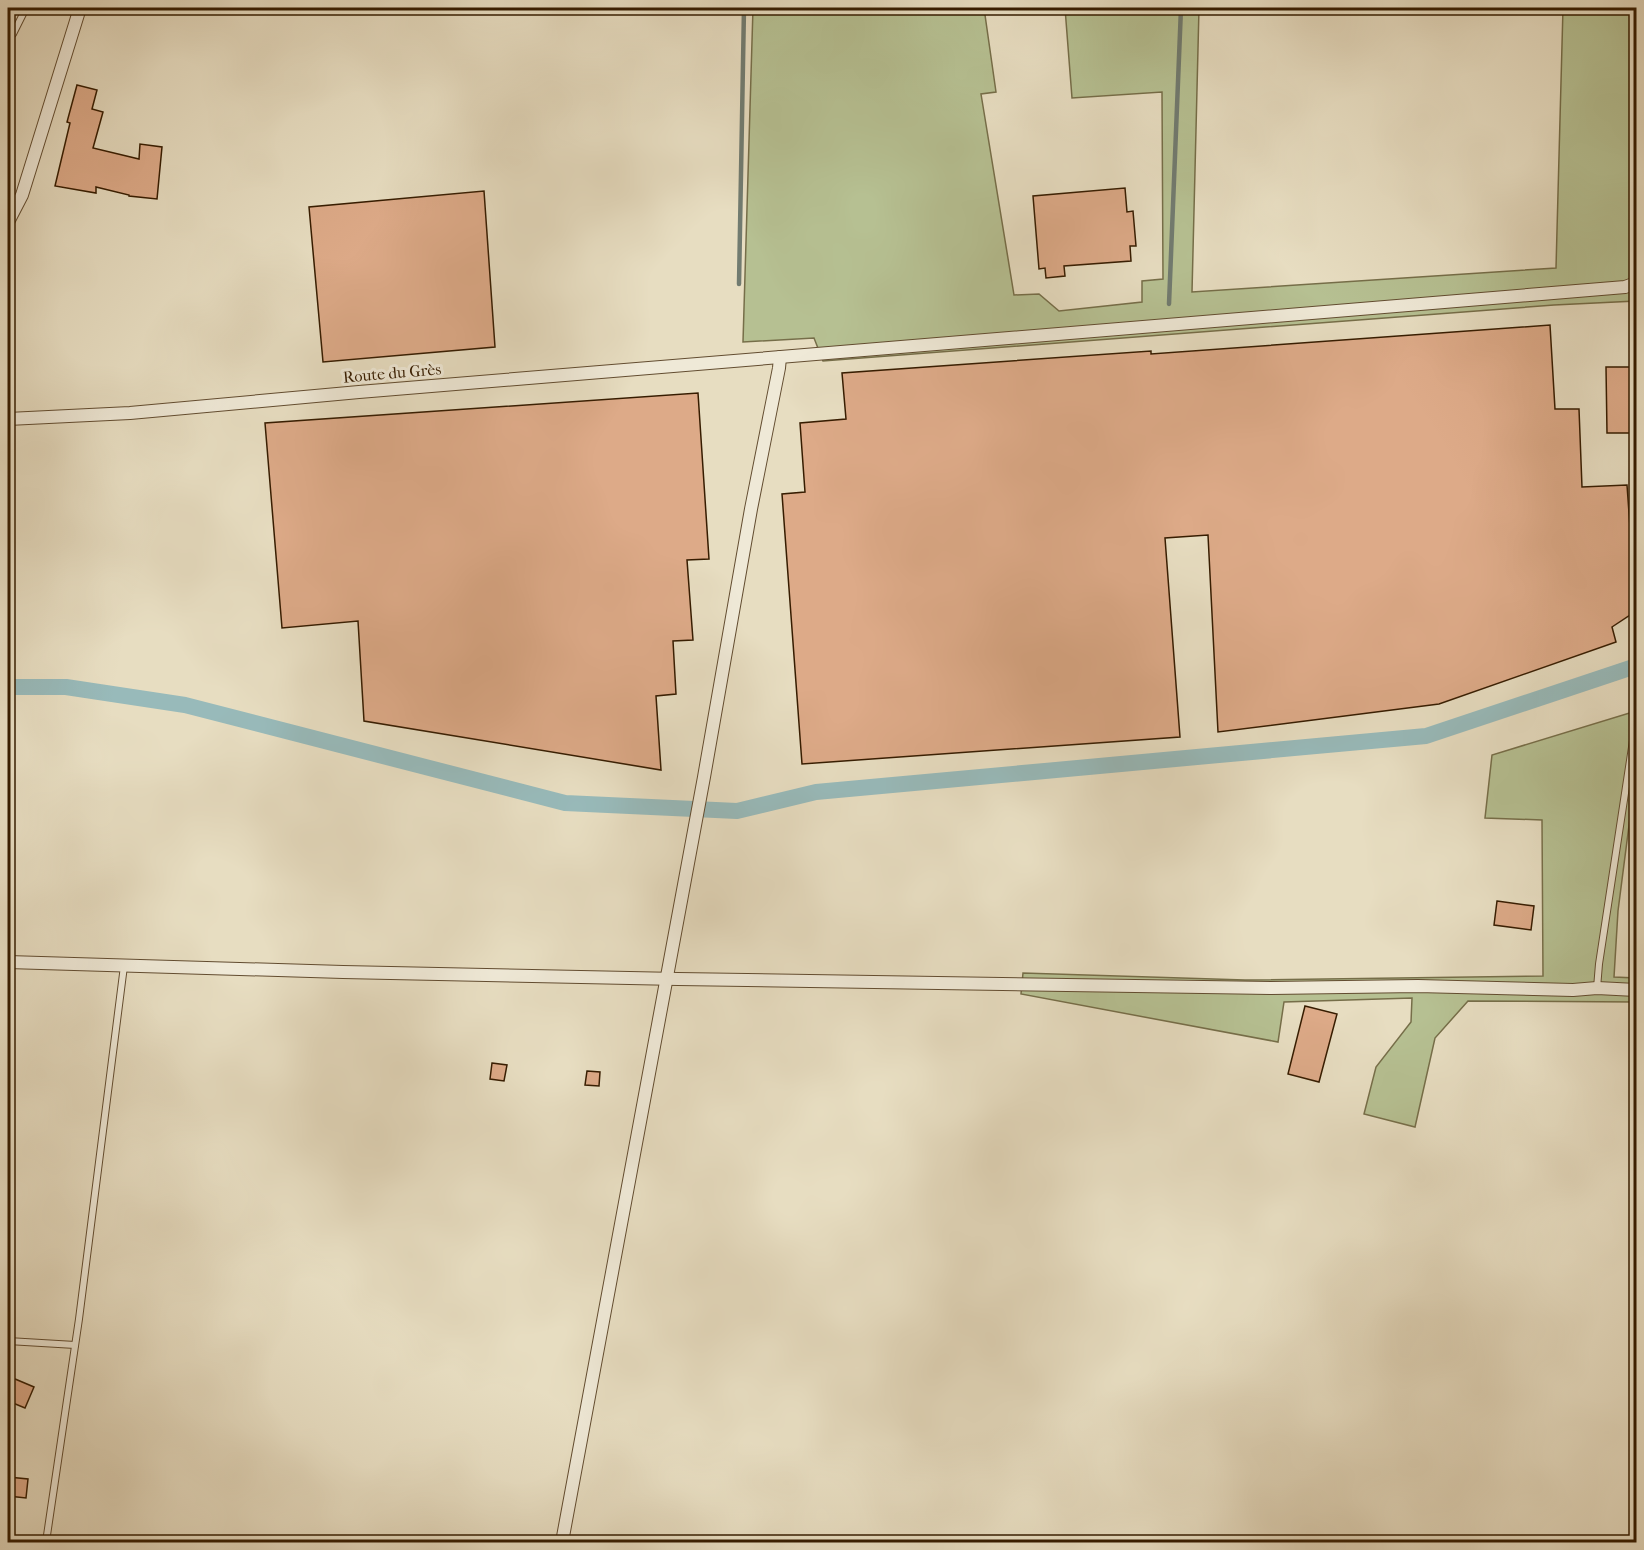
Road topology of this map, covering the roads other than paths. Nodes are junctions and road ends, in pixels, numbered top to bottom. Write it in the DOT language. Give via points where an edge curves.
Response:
graph roads {
  1 [pos="26,8"];
  2 [pos="80,8"];
  3 [pos="8,31"];
  4 [pos="8,222"];
  5 [pos="1636,283"];
  6 [pos="780,357"];
  7 [pos="8,419"];
  8 [pos="1636,721"];
  9 [pos="8,962"];
  10 [pos="124,966"];
  11 [pos="666,979"];
  12 [pos="1597,988"];
  13 [pos="1636,990"];
  14 [pos="8,1341"];
  15 [pos="75,1345"];
  16 [pos="46,1542"];
  17 [pos="562,1542"];
  1 -- 3 [label="lane" via="13,34"];
  2 -- 4 [label="street" via="22,195"];
  5 -- 6 [label="street, Route du Grès" via="1625,287"];
  6 -- 7 [label="street, Route du Grès" via="130,413"];
  6 -- 11 [label="street"];
  8 -- 12 [label="lane"];
  9 -- 10 [label="street"];
  10 -- 11 [label="street"];
  10 -- 15 [label="lane"];
  11 -- 12 [label="street" via="1271,988"];
  11 -- 17 [label="street"];
  12 -- 13 [label="street"];
  14 -- 15 [label="lane"];
  15 -- 16 [label="lane"];
}
